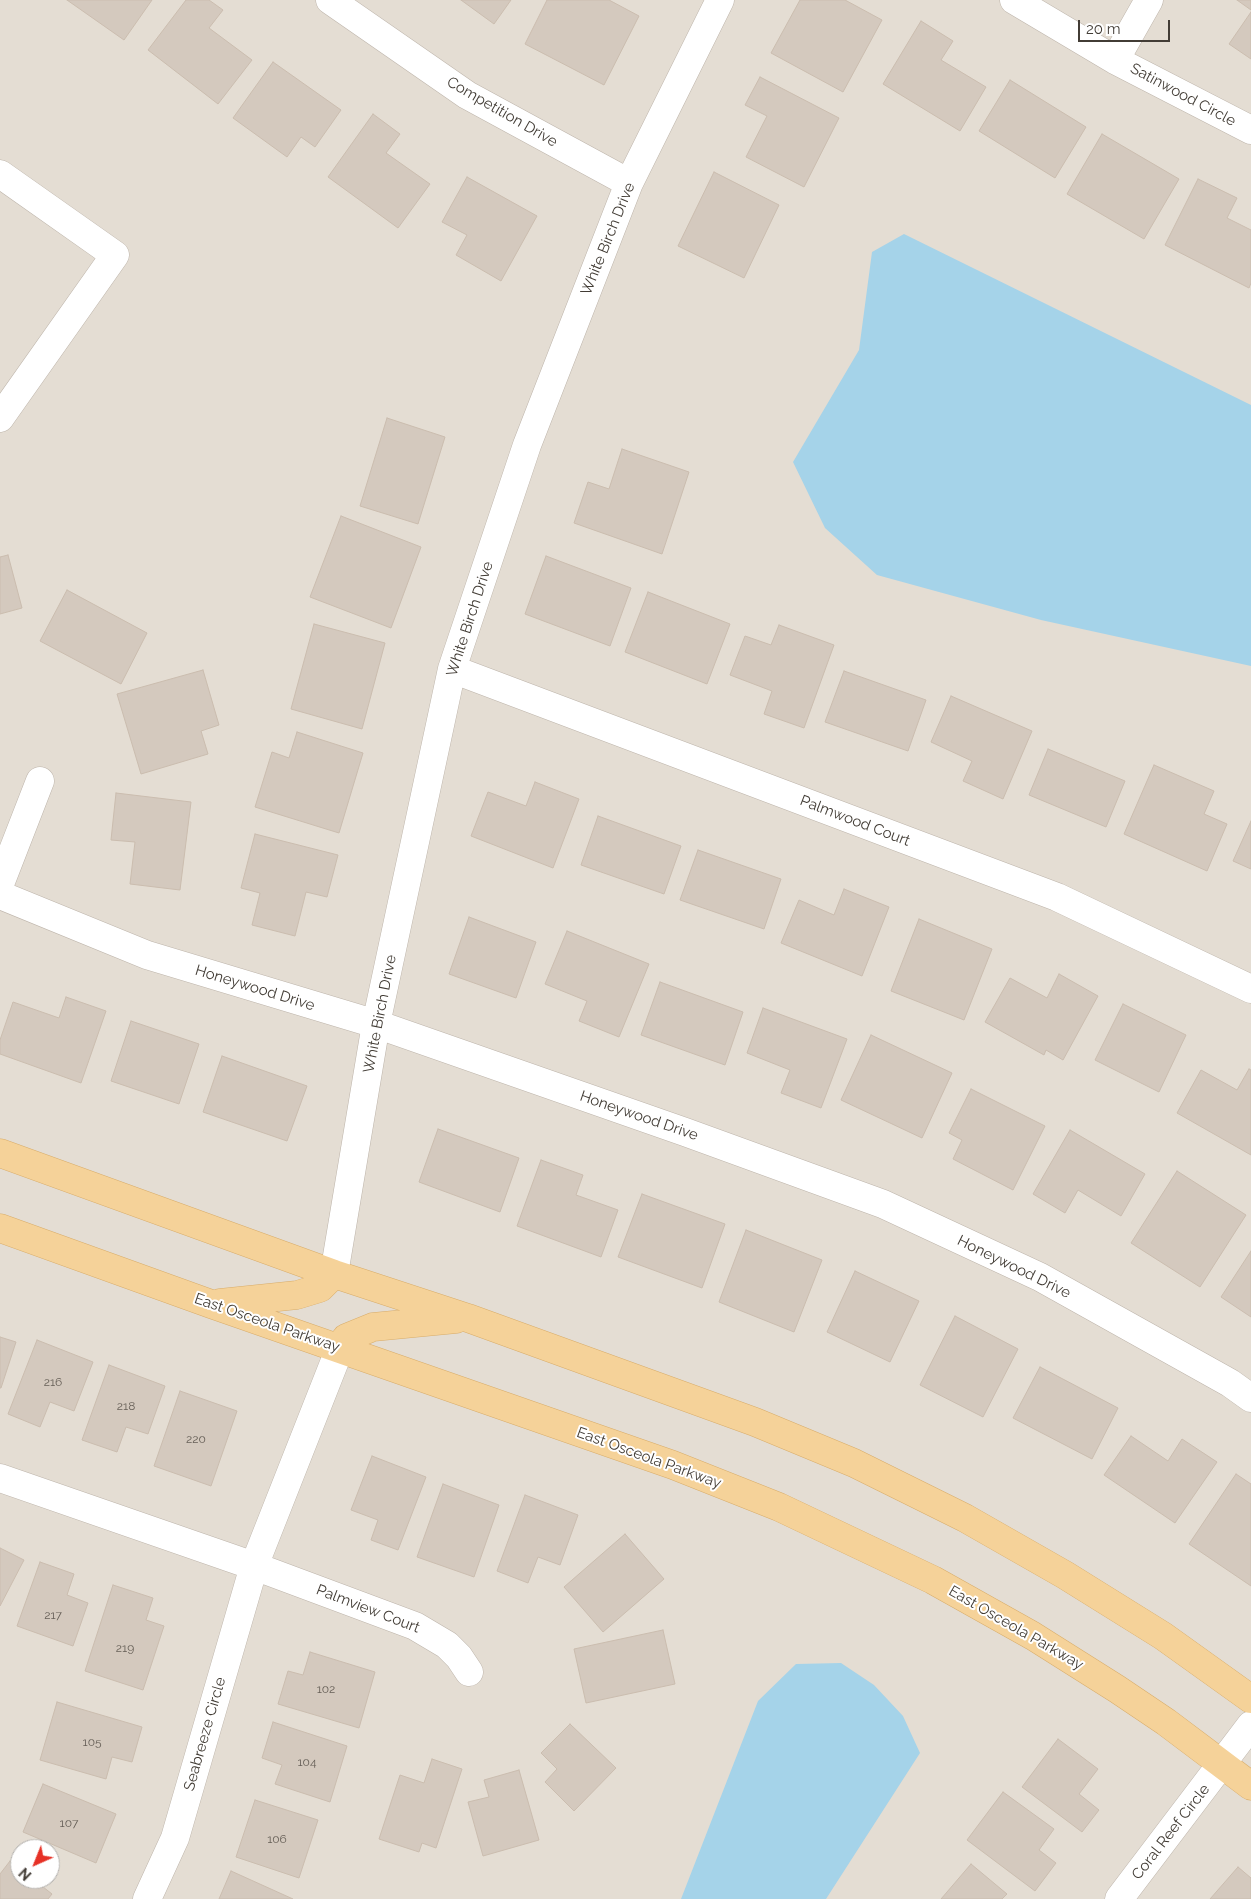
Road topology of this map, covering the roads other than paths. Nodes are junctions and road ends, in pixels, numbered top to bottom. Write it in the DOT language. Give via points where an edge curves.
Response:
graph roads {
  1 [pos="330,0"];
  2 [pos="720,0"];
  3 [pos="1014,0"];
  4 [pos="1150,0"];
  5 [pos="1116,60"];
  6 [pos="1251,130"];
  7 [pos="0,174"];
  8 [pos="629,183"];
  9 [pos="0,418"];
  10 [pos="452,669"];
  11 [pos="40,781"];
  12 [pos="0,884"];
  13 [pos="0,895"];
  14 [pos="1251,990"];
  15 [pos="376,1024"];
  16 [pos="0,1153"];
  17 [pos="0,1228"];
  18 [pos="334,1274"];
  19 [pos="211,1304"];
  20 [pos="468,1318"];
  21 [pos="340,1348"];
  22 [pos="1251,1398"];
  23 [pos="0,1478"];
  24 [pos="254,1566"];
  25 [pos="469,1672"];
  26 [pos="1251,1699"];
  27 [pos="1251,1725"];
  28 [pos="1222,1765"];
  29 [pos="1251,1786"];
  30 [pos="147,1899"];
  31 [pos="1119,1899"];
  1 -- 8 [label="street, Competition Drive" via="467,95"];
  2 -- 8 [label="street, White Birch Drive"];
  3 -- 5 [label="street, Satinwood Circle"];
  4 -- 5 [label="street, Satinwood Circle"];
  5 -- 6 [label="street, Satinwood Circle"];
  7 -- 9 [label="street" via="115,255"];
  8 -- 10 [label="street, White Birch Drive" via="527,445"];
  10 -- 14 [label="street, Palmwood Court" via="1057,897"];
  10 -- 15 [label="street, White Birch Drive"];
  11 -- 12 [label="street"];
  13 -- 15 [label="street, Honeywood Drive" via="147,955"];
  15 -- 18 [label="street, White Birch Drive"];
  15 -- 22 [label="street, Honeywood Drive" via="883,1204 1040,1277"];
  16 -- 18 [label="main road"];
  17 -- 19 [label="main road, East Osceola Parkway"];
  18 -- 19 [label="main road" via="320,1288 297,1295"];
  18 -- 20 [label="main road"];
  19 -- 21 [label="main road, East Osceola Parkway"];
  20 -- 21 [label="main road" via="373,1327 346,1338"];
  20 -- 26 [label="main road" via="755,1422 854,1463 966,1518 1065,1575 1163,1636"];
  21 -- 24 [label="street, Seabreeze Circle"];
  21 -- 28 [label="main road, East Osceola Parkway" via="673,1465 831,1530 933,1580 1033,1636 1166,1722"];
  23 -- 24 [label="street"];
  24 -- 25 [label="street, Palmview Court" via="415,1626 447,1645"];
  24 -- 30 [label="street, Seabreeze Circle" via="175,1838"];
  27 -- 28 [label="street, Coral Reef Circle"];
  28 -- 29 [label="main road, East Osceola Parkway"];
  28 -- 31 [label="street, Coral Reef Circle"];
}
